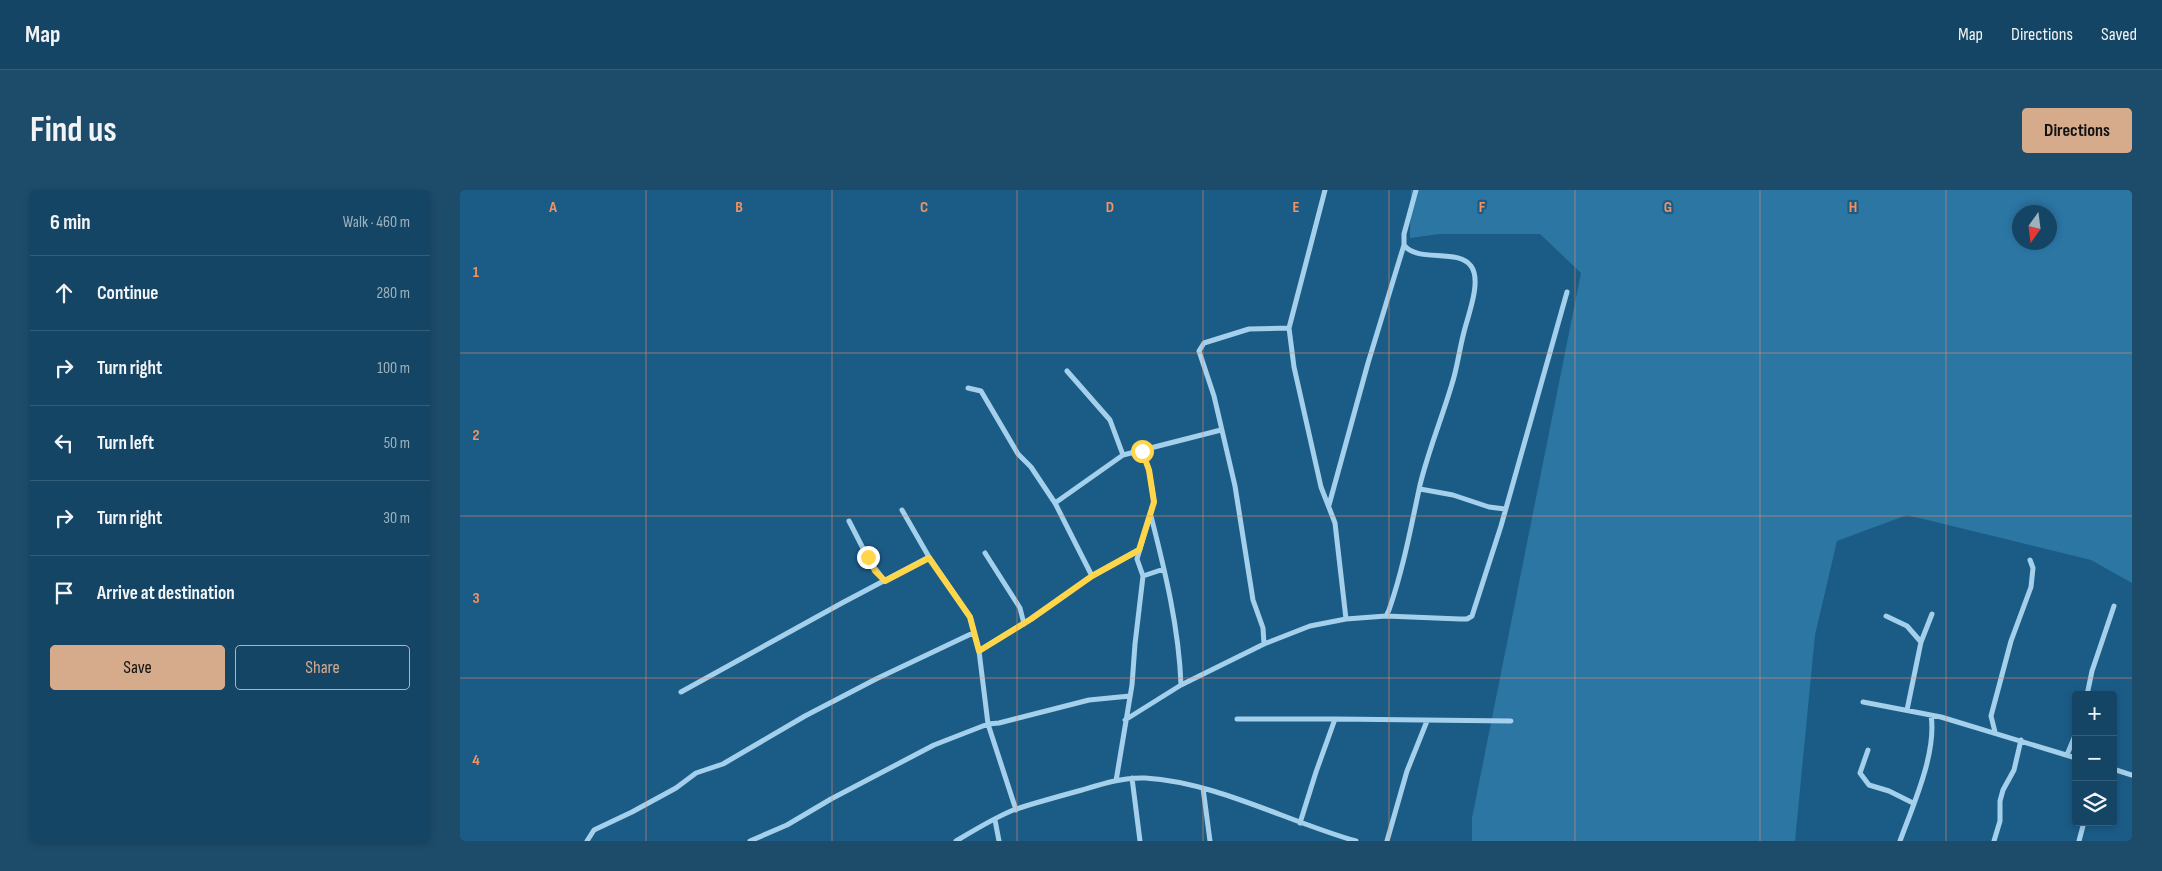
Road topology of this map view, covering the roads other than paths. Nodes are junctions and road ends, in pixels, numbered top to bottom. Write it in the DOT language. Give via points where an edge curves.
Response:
graph roads {
  1 [pos="1325,190"];
  2 [pos="1416,190"];
  3 [pos="1404,245"];
  4 [pos="1567,292"];
  5 [pos="1289,328"];
  6 [pos="1067,371"];
  7 [pos="968,388"];
  8 [pos="1221,430"];
  9 [pos="1142,451"];
  10 [pos="1123,455"];
  11 [pos="1420,489"];
  12 [pos="1055,503"];
  13 [pos="1329,506"];
  14 [pos="1505,509"];
  15 [pos="902,510"];
  16 [pos="1151,515"];
  17 [pos="849,521"];
  18 [pos="1139,550"];
  19 [pos="985,553"];
  20 [pos="929,558"];
  21 [pos="2030,560"];
  22 [pos="1164,569"];
  23 [pos="1092,576"];
  24 [pos="1143,576"];
  25 [pos="885,581"];
  26 [pos="2114,606"];
  27 [pos="1932,614"];
  28 [pos="1386,616"];
  29 [pos="1886,616"];
  30 [pos="1346,620"];
  31 [pos="1024,624"];
  32 [pos="974,633"];
  33 [pos="1921,642"];
  34 [pos="1264,644"];
  35 [pos="979,651"];
  36 [pos="1181,685"];
  37 [pos="2088,691"];
  38 [pos="681,692"];
  39 [pos="1130,696"];
  40 [pos="1863,702"];
  41 [pos="1907,710"];
  42 [pos="1931,715"];
  43 [pos="1237,719"];
  44 [pos="1335,719"];
  45 [pos="1126,720"];
  46 [pos="1427,721"];
  47 [pos="1511,721"];
  48 [pos="988,724"];
  49 [pos="1995,732"];
  50 [pos="2075,736"];
  51 [pos="2021,740"];
  52 [pos="1868,750"];
  53 [pos="2067,755"];
  54 [pos="2072,757"];
  55 [pos="2117,769"];
  56 [pos="2132,775"];
  57 [pos="1132,778"];
  58 [pos="1116,781"];
  59 [pos="1203,788"];
  60 [pos="1913,803"];
  61 [pos="1016,810"];
  62 [pos="995,820"];
  63 [pos="1300,823"];
  64 [pos="2083,826"];
  65 [pos="762,839"];
  66 [pos="586,841"];
  67 [pos="750,841"];
  68 [pos="956,841"];
  69 [pos="999,841"];
  70 [pos="1140,841"];
  71 [pos="1210,841"];
  72 [pos="1356,841"];
  73 [pos="1386,841"];
  74 [pos="1900,841"];
  75 [pos="1994,841"];
  76 [pos="2079,841"];
  1 -- 5 [label="street"];
  2 -- 3 [label="street"];
  3 -- 11 [label="street" via="1414,252 1463,260 1471,266 1474,280 1472,305 1455,375"];
  3 -- 13 [label="street"];
  4 -- 14 [label="street"];
  5 -- 8 [label="street" via="1249,329 1200,346 1199,356 1214,396"];
  5 -- 13 [label="street" via="1294,367 1321,487"];
  6 -- 10 [label="street" via="1110,420"];
  7 -- 12 [label="street" via="981,391 1018,454 1031,467"];
  8 -- 9 [label="street"];
  8 -- 34 [label="street" via="1235,486 1254,600 1264,628"];
  9 -- 10 [label="street"];
  9 -- 16 [label="street" via="1154,502"];
  10 -- 12 [label="street"];
  11 -- 14 [label="street"];
  11 -- 28 [label="street"];
  12 -- 23 [label="street"];
  13 -- 30 [label="street" via="1336,528"];
  14 -- 28 [label="street" via="1472,616 1467,619"];
  15 -- 20 [label="street"];
  16 -- 18 [label="street"];
  16 -- 22 [label="street"];
  17 -- 25 [label="street" via="870,562"];
  18 -- 23 [label="street"];
  18 -- 24 [label="street" via="1137,559"];
  19 -- 31 [label="street" via="1020,608"];
  20 -- 25 [label="street"];
  20 -- 32 [label="street" via="970,617"];
  21 -- 49 [label="street" via="2033,568 2031,587 2011,641 1990,716"];
  22 -- 24 [label="street"];
  22 -- 36 [label="street" via="1180,656"];
  23 -- 31 [label="street"];
  24 -- 39 [label="street"];
  25 -- 38 [label="street"];
  26 -- 37 [label="street"];
  27 -- 33 [label="street"];
  28 -- 30 [label="street"];
  29 -- 33 [label="street" via="1907,626"];
  30 -- 34 [label="street" via="1310,626"];
  31 -- 35 [label="street"];
  32 -- 35 [label="street"];
  32 -- 66 [label="street" via="876,679 723,764 696,774 676,788 594,830"];
  33 -- 41 [label="street"];
  34 -- 36 [label="street"];
  35 -- 48 [label="street"];
  36 -- 45 [label="street"];
  39 -- 45 [label="street"];
  39 -- 48 [label="street" via="1089,700"];
  40 -- 41 [label="street"];
  41 -- 42 [label="street"];
  42 -- 49 [label="street"];
  42 -- 60 [label="street" via="1930,746"];
  43 -- 44 [label="street"];
  44 -- 46 [label="street"];
  44 -- 63 [label="street"];
  45 -- 58 [label="street"];
  46 -- 47 [label="street"];
  46 -- 73 [label="street" via="1407,771"];
  48 -- 61 [label="street"];
  48 -- 65 [label="street" via="934,745"];
  49 -- 51 [label="street"];
  50 -- 53 [label="street"];
  51 -- 53 [label="street"];
  51 -- 75 [label="street" via="2014,770 2003,790"];
  52 -- 60 [label="street" via="1860,773 1867,783"];
  53 -- 54 [label="street"];
  55 -- 56 [label="street"];
  57 -- 58 [label="street"];
  57 -- 59 [label="street"];
  57 -- 70 [label="street"];
  58 -- 61 [label="street"];
  59 -- 63 [label="street"];
  59 -- 71 [label="street"];
  60 -- 74 [label="street"];
  61 -- 62 [label="street"];
  62 -- 68 [label="street"];
  62 -- 69 [label="street"];
  63 -- 72 [label="street"];
  64 -- 76 [label="street"];
  65 -- 67 [label="street"];
}
